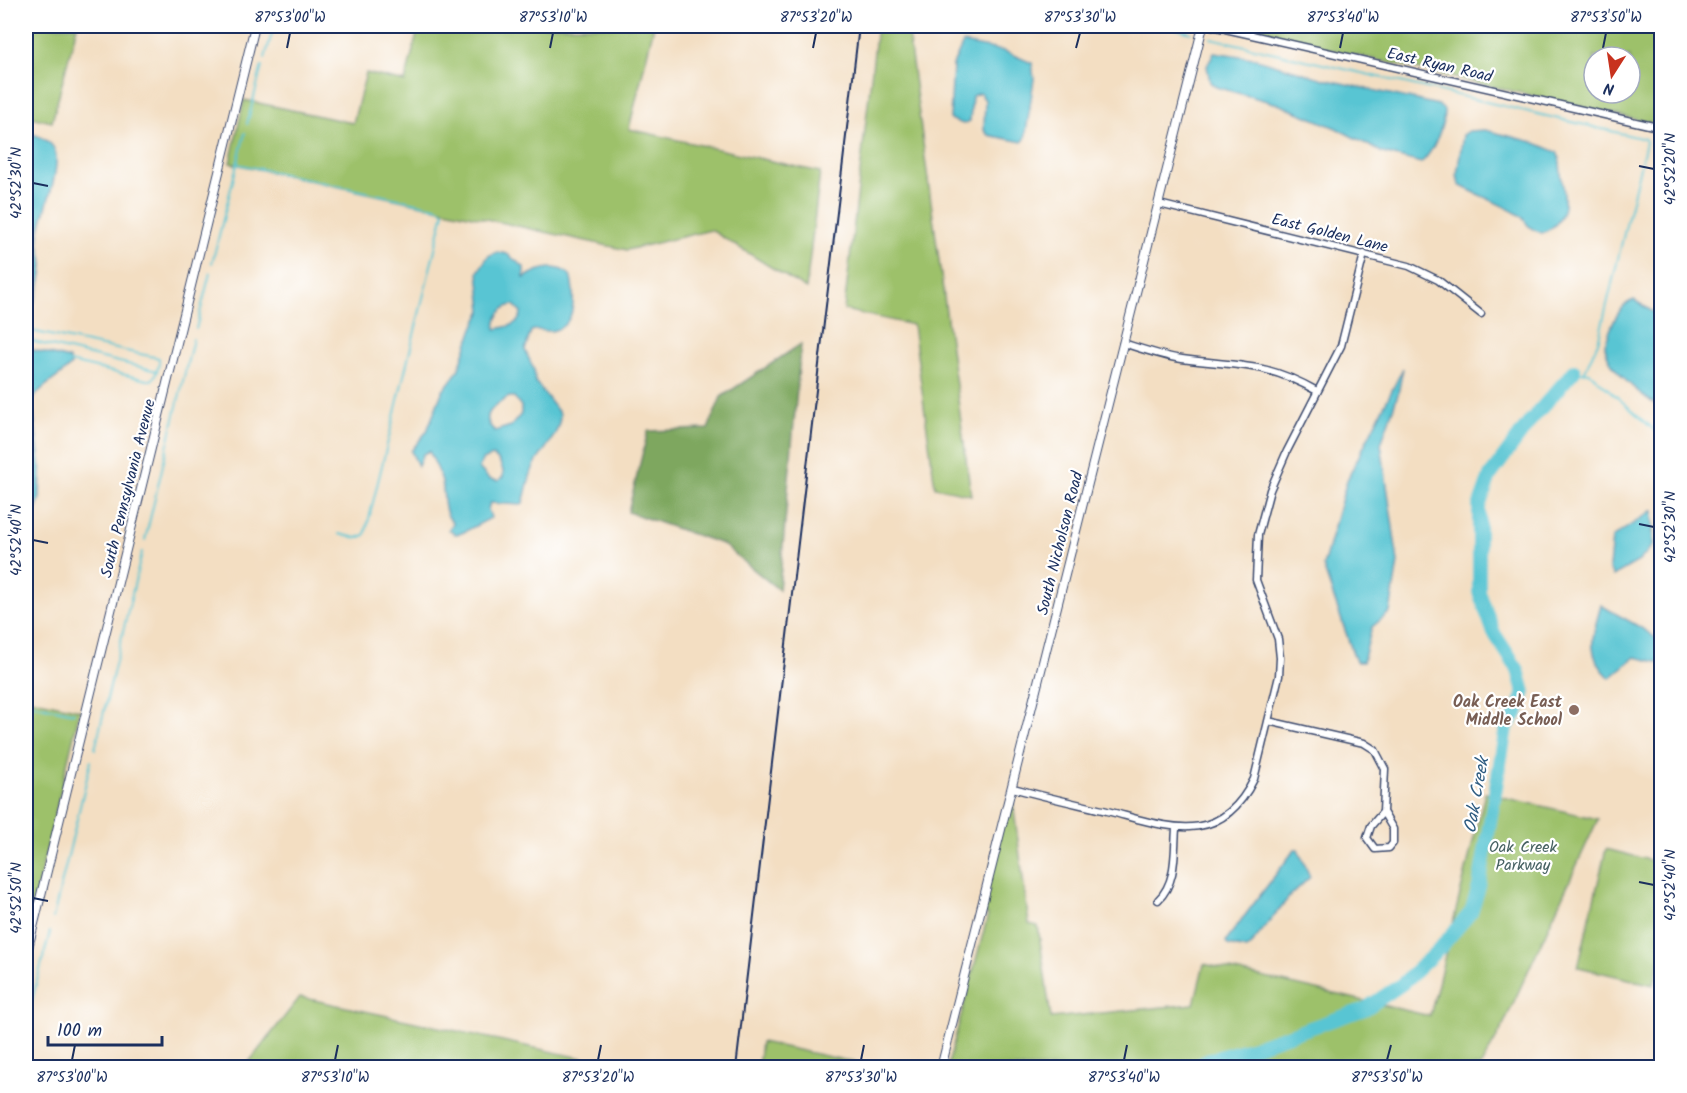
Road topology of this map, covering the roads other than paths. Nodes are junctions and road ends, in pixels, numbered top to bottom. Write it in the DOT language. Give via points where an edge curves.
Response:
graph roads {
  1 [pos="255,26"];
  2 [pos="1203,26"];
  3 [pos="1212,26"];
  4 [pos="1662,128"];
  5 [pos="1159,204"];
  6 [pos="1364,255"];
  7 [pos="1481,314"];
  8 [pos="1123,343"];
  9 [pos="1317,391"];
  10 [pos="1268,721"];
  11 [pos="1013,788"];
  12 [pos="1383,812"];
  13 [pos="1176,829"];
  14 [pos="1158,900"];
  15 [pos="26,956"];
  16 [pos="941,1068"];
  1 -- 15 [label="street, South Pennsylvania Avenue"];
  2 -- 5 [label="street, South Nicholson Road"];
  3 -- 4 [label="street, East Ryan Road"];
  5 -- 6 [label="street, East Golden Lane"];
  5 -- 8 [label="street, South Nicholson Road"];
  6 -- 7 [label="street, East Golden Lane" via="1409,266 1438,280"];
  6 -- 9 [label="street" via="1341,346"];
  8 -- 9 [label="street" via="1180,359 1271,369"];
  8 -- 11 [label="street, South Nicholson Road"];
  9 -- 10 [label="street" via="1270,490 1257,543 1258,591 1278,639 1281,658"];
  10 -- 12 [label="street" via="1364,743 1375,750 1385,769"];
  10 -- 13 [label="street" via="1254,780 1246,794 1225,816"];
  11 -- 13 [label="street"];
  11 -- 16 [label="street, South Nicholson Road"];
  12 -- 12 [label="street" via="1395,836 1393,843 1382,850 1375,849 1367,838"];
  13 -- 14 [label="street" via="1172,876"];
}
